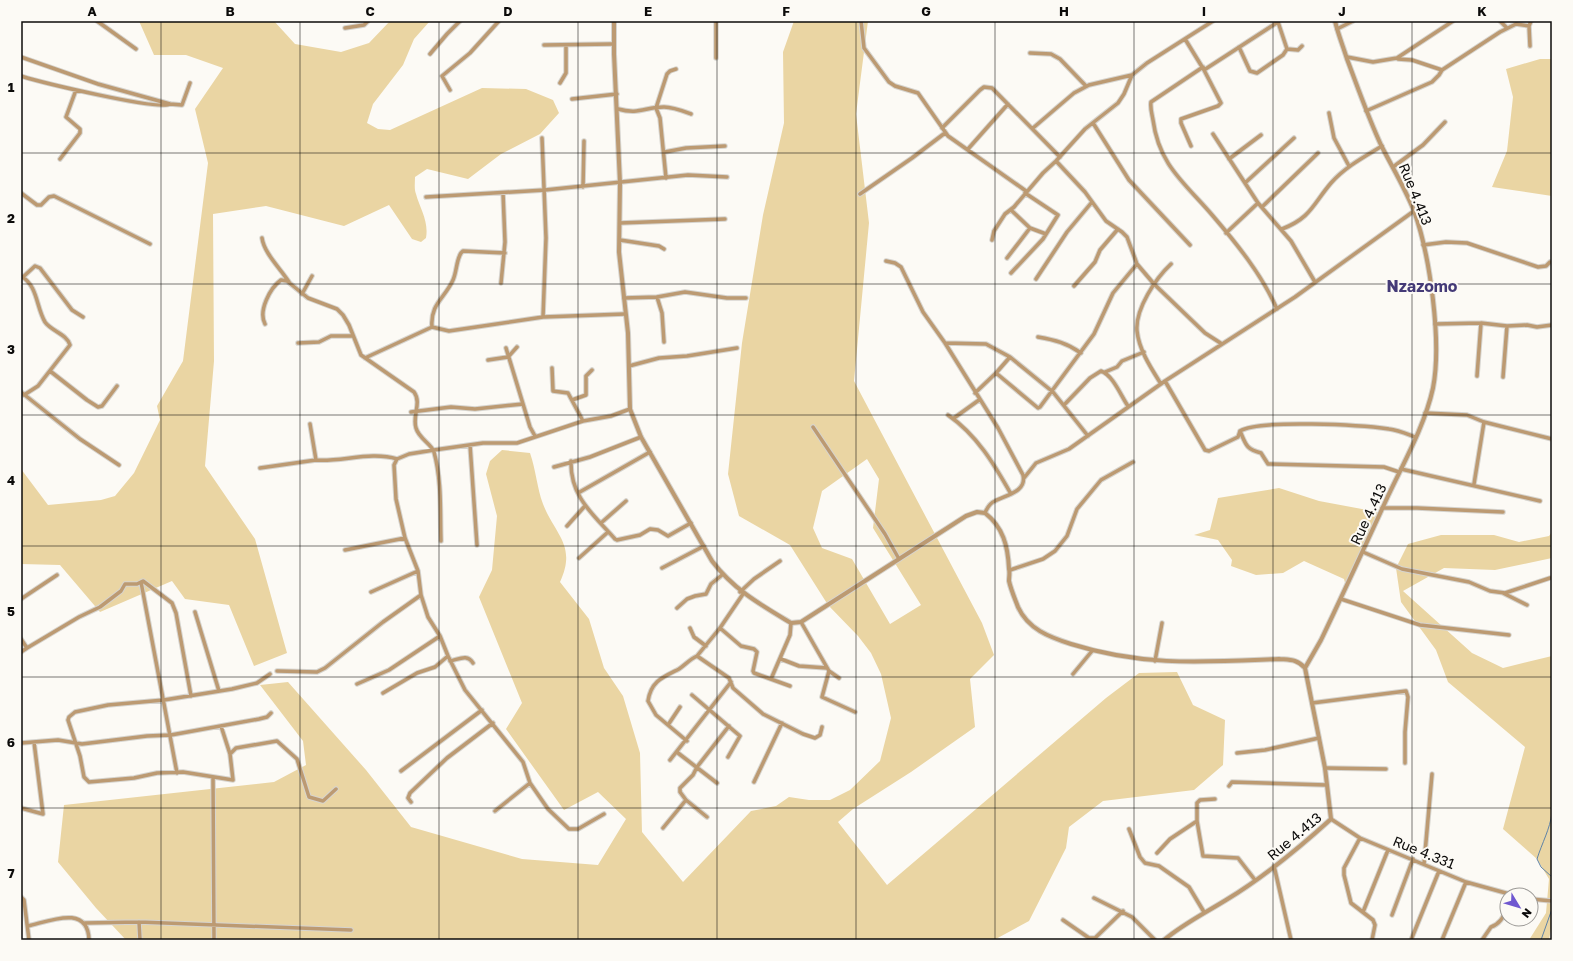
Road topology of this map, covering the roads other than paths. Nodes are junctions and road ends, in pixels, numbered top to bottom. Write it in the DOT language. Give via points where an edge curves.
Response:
graph roads {
  1 [pos="97,21"];
  2 [pos="368,21"];
  3 [pos="460,21"];
  4 [pos="499,21"];
  5 [pos="614,21"];
  6 [pos="716,21"];
  7 [pos="861,21"];
  8 [pos="1213,21"];
  9 [pos="1335,21"];
  10 [pos="1353,21"];
  11 [pos="1452,21"];
  12 [pos="1500,21"];
  13 [pos="1531,21"];
  14 [pos="1278,22"];
  15 [pos="1529,26"];
  16 [pos="346,28"];
  17 [pos="1506,28"];
  18 [pos="1337,29"];
  19 [pos="1185,39"];
  20 [pos="613,44"];
  21 [pos="544,45"];
  22 [pos="566,45"];
  23 [pos="1302,46"];
  24 [pos="1530,46"];
  25 [pos="1239,47"];
  26 [pos="136,49"];
  27 [pos="1287,49"];
  28 [pos="1030,53"];
  29 [pos="430,54"];
  30 [pos="21,57"];
  31 [pos="1347,57"];
  32 [pos="716,58"];
  33 [pos="1397,58"];
  34 [pos="676,69"];
  35 [pos="1204,69"];
  36 [pos="1442,70"];
  37 [pos="1132,75"];
  38 [pos="21,76"];
  39 [pos="190,83"];
  40 [pos="560,83"];
  41 [pos="1086,86"];
  42 [pos="76,90"];
  43 [pos="450,90"];
  44 [pos="617,94"];
  45 [pos="572,99"];
  46 [pos="170,104"];
  47 [pos="1008,104"];
  48 [pos="618,108"];
  49 [pos="656,108"];
  50 [pos="1366,111"];
  51 [pos="1329,113"];
  52 [pos="691,114"];
  53 [pos="1445,122"];
  54 [pos="1093,123"];
  55 [pos="942,128"];
  56 [pos="1033,128"];
  57 [pos="945,133"];
  58 [pos="1213,134"];
  59 [pos="1261,135"];
  60 [pos="542,138"];
  61 [pos="1294,138"];
  62 [pos="584,141"];
  63 [pos="725,146"];
  64 [pos="1192,146"];
  65 [pos="1382,146"];
  66 [pos="968,150"];
  67 [pos="665,152"];
  68 [pos="1318,153"];
  69 [pos="1060,157"];
  70 [pos="60,159"];
  71 [pos="1229,159"];
  72 [pos="1056,161"];
  73 [pos="1349,166"];
  74 [pos="1393,167"];
  75 [pos="727,177"];
  76 [pos="666,178"];
  77 [pos="620,183"];
  78 [pos="1245,183"];
  79 [pos="583,187"];
  80 [pos="545,190"];
  81 [pos="1026,192"];
  82 [pos="21,193"];
  83 [pos="503,193"];
  84 [pos="860,194"];
  85 [pos="426,197"];
  86 [pos="1092,202"];
  87 [pos="1258,203"];
  88 [pos="1262,207"];
  89 [pos="1011,210"];
  90 [pos="1414,211"];
  91 [pos="725,219"];
  92 [pos="620,223"];
  93 [pos="1030,228"];
  94 [pos="1118,229"];
  95 [pos="1282,230"];
  96 [pos="1226,233"];
  97 [pos="1046,234"];
  98 [pos="262,238"];
  99 [pos="620,240"];
  100 [pos="992,240"];
  101 [pos="150,244"];
  102 [pos="1190,245"];
  103 [pos="1423,245"];
  104 [pos="664,249"];
  105 [pos="504,253"];
  106 [pos="1007,258"];
  107 [pos="886,261"];
  108 [pos="1550,262"];
  109 [pos="1137,264"];
  110 [pos="1171,264"];
  111 [pos="1011,273"];
  112 [pos="22,276"];
  113 [pos="312,276"];
  114 [pos="1036,279"];
  115 [pos="1315,282"];
  116 [pos="501,283"];
  117 [pos="1154,284"];
  118 [pos="291,285"];
  119 [pos="1074,286"];
  120 [pos="302,294"];
  121 [pos="658,297"];
  122 [pos="624,298"];
  123 [pos="746,298"];
  124 [pos="1277,309"];
  125 [pos="625,314"];
  126 [pos="83,317"];
  127 [pos="543,317"];
  128 [pos="1481,323"];
  129 [pos="265,324"];
  130 [pos="1435,324"];
  131 [pos="1506,326"];
  132 [pos="1552,326"];
  133 [pos="432,327"];
  134 [pos="353,336"];
  135 [pos="1038,337"];
  136 [pos="664,342"];
  137 [pos="945,342"];
  138 [pos="298,343"];
  139 [pos="1222,344"];
  140 [pos="517,347"];
  141 [pos="506,348"];
  142 [pos="737,348"];
  143 [pos="1144,352"];
  144 [pos="1081,353"];
  145 [pos="1010,356"];
  146 [pos="508,357"];
  147 [pos="365,358"];
  148 [pos="488,360"];
  149 [pos="629,366"];
  150 [pos="552,368"];
  151 [pos="592,370"];
  152 [pos="50,372"];
  153 [pos="1106,372"];
  154 [pos="996,374"];
  155 [pos="1477,376"];
  156 [pos="1503,377"];
  157 [pos="1163,383"];
  158 [pos="117,386"];
  159 [pos="1054,392"];
  160 [pos="975,393"];
  161 [pos="22,394"];
  162 [pos="572,400"];
  163 [pos="979,400"];
  164 [pos="523,404"];
  165 [pos="1064,405"];
  166 [pos="1128,406"];
  167 [pos="630,409"];
  168 [pos="416,411"];
  169 [pos="411,412"];
  170 [pos="1425,413"];
  171 [pos="948,415"];
  172 [pos="954,418"];
  173 [pos="583,421"];
  174 [pos="1484,422"];
  175 [pos="310,424"];
  176 [pos="813,427"];
  177 [pos="1240,431"];
  178 [pos="535,436"];
  179 [pos="1088,436"];
  180 [pos="641,437"];
  181 [pos="1415,437"];
  182 [pos="1552,439"];
  183 [pos="470,445"];
  184 [pos="434,450"];
  185 [pos="650,452"];
  186 [pos="397,459"];
  187 [pos="316,460"];
  188 [pos="571,460"];
  189 [pos="1133,462"];
  190 [pos="119,465"];
  191 [pos="554,467"];
  192 [pos="260,468"];
  193 [pos="1400,470"];
  194 [pos="1024,478"];
  195 [pos="1474,484"];
  196 [pos="578,493"];
  197 [pos="1011,494"];
  198 [pos="626,501"];
  199 [pos="1540,501"];
  200 [pos="584,507"];
  201 [pos="1382,508"];
  202 [pos="1503,512"];
  203 [pos="985,513"];
  204 [pos="601,523"];
  205 [pos="691,523"];
  206 [pos="567,526"];
  207 [pos="608,532"];
  208 [pos="405,538"];
  209 [pos="441,541"];
  210 [pos="477,546"];
  211 [pos="704,546"];
  212 [pos="345,550"];
  213 [pos="1363,552"];
  214 [pos="579,558"];
  215 [pos="899,559"];
  216 [pos="780,561"];
  217 [pos="662,568"];
  218 [pos="1010,570"];
  219 [pos="418,571"];
  220 [pos="57,575"];
  221 [pos="722,575"];
  222 [pos="1550,578"];
  223 [pos="141,582"];
  224 [pos="371,592"];
  225 [pos="742,593"];
  226 [pos="1503,593"];
  227 [pos="422,595"];
  228 [pos="21,599"];
  229 [pos="1341,599"];
  230 [pos="1527,605"];
  231 [pos="677,608"];
  232 [pos="195,612"];
  233 [pos="801,622"];
  234 [pos="1162,623"];
  235 [pos="791,624"];
  236 [pos="690,628"];
  237 [pos="720,628"];
  238 [pos="1509,635"];
  239 [pos="440,636"];
  240 [pos="21,639"];
  241 [pos="706,646"];
  242 [pos="27,648"];
  243 [pos="1092,651"];
  244 [pos="21,652"];
  245 [pos="448,656"];
  246 [pos="697,656"];
  247 [pos="781,658"];
  248 [pos="450,661"];
  249 [pos="1155,661"];
  250 [pos="473,663"];
  251 [pos="1305,668"];
  252 [pos="828,670"];
  253 [pos="277,672"];
  254 [pos="270,674"];
  255 [pos="1073,674"];
  256 [pos="840,678"];
  257 [pos="771,679"];
  258 [pos="731,682"];
  259 [pos="357,684"];
  260 [pos="790,686"];
  261 [pos="219,691"];
  262 [pos="384,692"];
  263 [pos="692,695"];
  264 [pos="191,696"];
  265 [pos="164,700"];
  266 [pos="1312,703"];
  267 [pos="680,707"];
  268 [pos="482,710"];
  269 [pos="711,710"];
  270 [pos="855,712"];
  271 [pos="271,713"];
  272 [pos="493,723"];
  273 [pos="782,723"];
  274 [pos="668,725"];
  275 [pos="221,726"];
  276 [pos="729,726"];
  277 [pos="822,727"];
  278 [pos="171,735"];
  279 [pos="1319,738"];
  280 [pos="687,741"];
  281 [pos="34,742"];
  282 [pos="21,743"];
  283 [pos="77,744"];
  284 [pos="678,753"];
  285 [pos="1237,753"];
  286 [pos="230,754"];
  287 [pos="728,757"];
  288 [pos="670,760"];
  289 [pos="1405,762"];
  290 [pos="697,767"];
  291 [pos="1325,768"];
  292 [pos="1386,769"];
  293 [pos="400,771"];
  294 [pos="177,773"];
  295 [pos="1432,774"];
  296 [pos="213,777"];
  297 [pos="754,782"];
  298 [pos="530,783"];
  299 [pos="717,783"];
  300 [pos="1326,785"];
  301 [pos="1229,786"];
  302 [pos="336,790"];
  303 [pos="1215,799"];
  304 [pos="686,800"];
  305 [pos="411,802"];
  306 [pos="21,808"];
  307 [pos="495,811"];
  308 [pos="604,814"];
  309 [pos="707,817"];
  310 [pos="1331,819"];
  311 [pos="1197,821"];
  312 [pos="663,828"];
  313 [pos="1129,829"];
  314 [pos="1360,838"];
  315 [pos="1388,850"];
  316 [pos="1157,853"];
  317 [pos="1413,859"];
  318 [pos="1424,864"];
  319 [pos="1274,866"];
  320 [pos="1439,871"];
  321 [pos="1255,880"];
  322 [pos="1466,882"];
  323 [pos="1499,891"];
  324 [pos="21,897"];
  325 [pos="1094,898"];
  326 [pos="1539,900"];
  327 [pos="1552,901"];
  328 [pos="1123,912"];
  329 [pos="1204,912"];
  330 [pos="1363,912"];
  331 [pos="1392,915"];
  332 [pos="1063,920"];
  333 [pos="140,922"];
  334 [pos="85,923"];
  335 [pos="1499,924"];
  336 [pos="28,926"];
  337 [pos="214,926"];
  338 [pos="351,930"];
  339 [pos="29,940"];
  340 [pos="89,940"];
  341 [pos="140,940"];
  342 [pos="214,940"];
  343 [pos="1155,940"];
  344 [pos="1164,940"];
  345 [pos="1291,940"];
  346 [pos="1372,940"];
  347 [pos="1411,940"];
  348 [pos="1442,940"];
  349 [pos="1482,940"];
  1 -- 26 [label="street"];
  2 -- 16 [label="street" via="364,25"];
  3 -- 29 [label="street"];
  4 -- 43 [label="street" via="470,53 442,76"];
  5 -- 20 [label="street"];
  6 -- 32 [label="street"];
  7 -- 55 [label="street" via="867,53 893,84 921,96"];
  8 -- 19 [label="street"];
  9 -- 18 [label="street, Rue 4.413"];
  10 -- 18 [label="street"];
  11 -- 33 [label="street"];
  12 -- 17 [label="street"];
  13 -- 15 [label="street"];
  14 -- 25 [label="street"];
  14 -- 27 [label="street"];
  15 -- 17 [label="street" via="1516,24"];
  15 -- 24 [label="street"];
  17 -- 36 [label="street"];
  18 -- 31 [label="street, Rue 4.413"];
  19 -- 35 [label="street"];
  19 -- 37 [label="street"];
  20 -- 22 [label="street"];
  20 -- 44 [label="street"];
  21 -- 22 [label="street"];
  22 -- 40 [label="street" via="566,73"];
  23 -- 27 [label="street" via="1298,50"];
  25 -- 27 [label="street" via="1248,69 1254,73 1283,55"];
  25 -- 35 [label="street"];
  28 -- 41 [label="street" via="1051,54 1060,59"];
  30 -- 46 [label="street" via="98,84"];
  31 -- 33 [label="street" via="1373,62"];
  31 -- 50 [label="street, Rue 4.413"];
  33 -- 36 [label="street"];
  34 -- 49 [label="street" via="670,70 667,74"];
  35 -- 64 [label="street" via="1221,103 1181,119 1180,123"];
  35 -- 96 [label="street" via="1151,102 1154,130 1163,157 1169,166"];
  36 -- 50 [label="street" via="1432,82"];
  37 -- 41 [label="street"];
  37 -- 54 [label="street" via="1122,98"];
  38 -- 42 [label="street"];
  39 -- 46 [label="street" via="182,104"];
  41 -- 56 [label="street"];
  42 -- 46 [label="street" via="163,106"];
  42 -- 70 [label="street" via="66,117 80,129 80,133"];
  44 -- 45 [label="street"];
  44 -- 48 [label="street"];
  47 -- 55 [label="street" via="992,88 984,87"];
  47 -- 56 [label="street"];
  47 -- 66 [label="street"];
  48 -- 49 [label="street" via="628,112"];
  48 -- 77 [label="street"];
  49 -- 52 [label="street" via="666,107"];
  49 -- 67 [label="street"];
  50 -- 65 [label="street, Rue 4.413"];
  51 -- 73 [label="street" via="1334,138"];
  53 -- 74 [label="street" via="1423,145"];
  54 -- 69 [label="street"];
  54 -- 102 [label="street" via="1129,180"];
  55 -- 57 [label="street"];
  56 -- 69 [label="street"];
  57 -- 66 [label="street"];
  57 -- 84 [label="street"];
  58 -- 71 [label="street"];
  59 -- 71 [label="street"];
  60 -- 80 [label="street"];
  61 -- 78 [label="street"];
  62 -- 79 [label="street"];
  63 -- 67 [label="street"];
  65 -- 73 [label="street"];
  65 -- 74 [label="street, Rue 4.413"];
  66 -- 81 [label="street"];
  67 -- 76 [label="street"];
  68 -- 88 [label="street"];
  69 -- 72 [label="street"];
  71 -- 78 [label="street"];
  72 -- 81 [label="street"];
  72 -- 86 [label="street"];
  73 -- 95 [label="street" via="1331,183 1306,216 1298,223"];
  74 -- 90 [label="street, Rue 4.413"];
  75 -- 76 [label="street" via="688,175"];
  76 -- 77 [label="street"];
  77 -- 79 [label="street"];
  77 -- 92 [label="street"];
  78 -- 87 [label="street"];
  79 -- 80 [label="street"];
  80 -- 83 [label="street"];
  80 -- 127 [label="street"];
  81 -- 89 [label="street"];
  81 -- 97 [label="street" via="1058,215"];
  82 -- 101 [label="street" via="41,206 49,197 54,196"];
  83 -- 85 [label="street"];
  83 -- 105 [label="street"];
  86 -- 94 [label="street" via="1107,222"];
  86 -- 114 [label="street" via="1067,232"];
  87 -- 88 [label="street"];
  87 -- 96 [label="street"];
  88 -- 95 [label="street"];
  89 -- 93 [label="street"];
  89 -- 100 [label="street" via="1005,214 994,231"];
  90 -- 103 [label="street, Rue 4.413"];
  90 -- 115 [label="street"];
  91 -- 92 [label="street"];
  92 -- 99 [label="street"];
  93 -- 97 [label="street"];
  93 -- 106 [label="street"];
  94 -- 109 [label="street" via="1127,238"];
  94 -- 119 [label="street"];
  95 -- 115 [label="street"];
  96 -- 124 [label="street" via="1259,276"];
  97 -- 111 [label="street"];
  98 -- 118 [label="street" via="265,250"];
  99 -- 104 [label="street"];
  99 -- 122 [label="street" via="620,271"];
  103 -- 108 [label="street" via="1467,243 1538,267 1546,266"];
  103 -- 130 [label="street, Rue 4.413"];
  105 -- 116 [label="street"];
  105 -- 133 [label="street" via="461,253 453,281 436,305"];
  107 -- 137 [label="street" via="901,267 923,312"];
  109 -- 117 [label="street"];
  109 -- 144 [label="street" via="1113,293 1104,308 1100,324"];
  110 -- 117 [label="street"];
  112 -- 126 [label="street" via="34,266 40,268 72,310"];
  112 -- 152 [label="street" via="34,291 44,321 69,342 69,347"];
  113 -- 120 [label="street"];
  115 -- 124 [label="street"];
  117 -- 139 [label="street" via="1190,320"];
  117 -- 143 [label="street" via="1138,320 1137,332"];
  118 -- 120 [label="street"];
  118 -- 129 [label="street" via="284,279 276,283 262,314"];
  120 -- 134 [label="street" via="336,309 343,315"];
  121 -- 122 [label="street"];
  121 -- 123 [label="street" via="685,292"];
  121 -- 136 [label="street"];
  122 -- 125 [label="street"];
  124 -- 139 [label="street"];
  125 -- 127 [label="street"];
  125 -- 149 [label="street"];
  127 -- 133 [label="street" via="449,330"];
  128 -- 130 [label="street"];
  128 -- 131 [label="street"];
  128 -- 155 [label="street"];
  130 -- 170 [label="street, Rue 4.413" via="1434,380"];
  131 -- 132 [label="street"];
  131 -- 156 [label="street"];
  133 -- 147 [label="street"];
  134 -- 138 [label="street" via="331,336 319,342"];
  134 -- 147 [label="street" via="361,355"];
  135 -- 144 [label="street" via="1069,344"];
  137 -- 145 [label="street" via="986,344"];
  137 -- 160 [label="street"];
  139 -- 157 [label="street"];
  140 -- 146 [label="street"];
  141 -- 146 [label="street"];
  142 -- 149 [label="street" via="659,358"];
  143 -- 153 [label="street" via="1122,361 1117,367"];
  143 -- 157 [label="street" via="1149,366"];
  144 -- 159 [label="street"];
  145 -- 154 [label="street"];
  145 -- 159 [label="street"];
  146 -- 148 [label="street"];
  146 -- 164 [label="street"];
  147 -- 168 [label="street" via="414,392 417,396"];
  149 -- 167 [label="street"];
  150 -- 162 [label="street" via="553,391 568,393"];
  151 -- 162 [label="street" via="586,376 586,395"];
  152 -- 158 [label="street" via="98,407 102,406"];
  152 -- 161 [label="street" via="38,386"];
  153 -- 165 [label="street" via="1097,372"];
  153 -- 166 [label="street"];
  154 -- 159 [label="street" via="1038,408"];
  154 -- 160 [label="street"];
  157 -- 166 [label="street"];
  157 -- 177 [label="street" via="1205,450 1209,451 1236,438"];
  159 -- 165 [label="street"];
  160 -- 163 [label="street"];
  161 -- 190 [label="street" via="80,439"];
  162 -- 173 [label="street"];
  163 -- 172 [label="street"];
  163 -- 194 [label="street" via="1010,449"];
  164 -- 168 [label="street" via="498,408 451,407"];
  164 -- 178 [label="street"];
  165 -- 179 [label="street"];
  166 -- 179 [label="street"];
  167 -- 173 [label="street" via="611,416"];
  167 -- 180 [label="street"];
  168 -- 169 [label="street"];
  168 -- 184 [label="street" via="416,427 419,434"];
  170 -- 174 [label="street" via="1467,415"];
  170 -- 181 [label="street, Rue 4.413"];
  171 -- 172 [label="street"];
  172 -- 197 [label="street" via="989,456"];
  173 -- 178 [label="street"];
  174 -- 182 [label="street"];
  174 -- 195 [label="street"];
  175 -- 187 [label="street"];
  176 -- 215 [label="street"];
  177 -- 181 [label="street" via="1257,426 1318,424 1391,429"];
  177 -- 193 [label="street" via="1250,450 1261,453 1268,464"];
  178 -- 183 [label="street" via="516,443"];
  179 -- 194 [label="street" via="1069,449 1036,463"];
  180 -- 185 [label="street"];
  180 -- 188 [label="street" via="590,457"];
  181 -- 193 [label="street, Rue 4.413"];
  183 -- 184 [label="street"];
  183 -- 210 [label="street"];
  184 -- 186 [label="street" via="409,454"];
  184 -- 209 [label="street" via="440,492"];
  185 -- 196 [label="street"];
  185 -- 205 [label="street"];
  186 -- 187 [label="street" via="360,457"];
  186 -- 208 [label="street" via="394,465 396,499"];
  187 -- 192 [label="street"];
  188 -- 191 [label="street"];
  188 -- 196 [label="street"];
  189 -- 218 [label="street" via="1101,480 1077,509 1067,536 1055,551 1043,559"];
  193 -- 195 [label="street"];
  193 -- 201 [label="street, Rue 4.413"];
  194 -- 197 [label="street" via="1018,490"];
  195 -- 199 [label="street"];
  196 -- 200 [label="street"];
  197 -- 203 [label="street" via="991,503"];
  198 -- 204 [label="street"];
  200 -- 204 [label="street"];
  200 -- 206 [label="street"];
  201 -- 202 [label="street"];
  201 -- 213 [label="street, Rue 4.413"];
  203 -- 215 [label="street" via="977,512 966,516"];
  203 -- 218 [label="street" via="1004,536"];
  204 -- 207 [label="street"];
  205 -- 207 [label="street" via="668,536 650,529 640,535 617,540"];
  205 -- 211 [label="street"];
  207 -- 214 [label="street"];
  208 -- 212 [label="street"];
  208 -- 219 [label="street"];
  211 -- 217 [label="street"];
  211 -- 221 [label="street"];
  213 -- 226 [label="street" via="1402,568 1469,582 1490,591"];
  213 -- 229 [label="street, Rue 4.413"];
  215 -- 233 [label="street"];
  216 -- 225 [label="street" via="754,579"];
  218 -- 243 [label="street" via="1009,581 1026,622 1058,640"];
  219 -- 224 [label="street"];
  219 -- 227 [label="street"];
  220 -- 228 [label="street"];
  221 -- 225 [label="street"];
  221 -- 231 [label="street" via="711,584 706,594 687,599"];
  222 -- 226 [label="street"];
  223 -- 242 [label="street" via="125,584 121,591 100,607"];
  223 -- 264 [label="street" via="172,603"];
  223 -- 265 [label="street"];
  225 -- 235 [label="street"];
  225 -- 237 [label="street"];
  226 -- 230 [label="street"];
  227 -- 239 [label="street" via="428,617"];
  227 -- 253 [label="street" via="325,668 317,672"];
  229 -- 238 [label="street" via="1420,625"];
  229 -- 251 [label="street, Rue 4.413"];
  232 -- 261 [label="street"];
  233 -- 235 [label="street"];
  233 -- 252 [label="street"];
  234 -- 249 [label="street"];
  235 -- 247 [label="street" via="790,635"];
  236 -- 241 [label="street" via="694,637"];
  237 -- 241 [label="street"];
  237 -- 257 [label="street" via="741,646 754,649 757,652 753,671"];
  239 -- 245 [label="street"];
  239 -- 259 [label="street" via="390,670"];
  240 -- 242 [label="street"];
  241 -- 246 [label="street"];
  242 -- 244 [label="street"];
  243 -- 249 [label="street"];
  243 -- 255 [label="street"];
  245 -- 248 [label="street"];
  245 -- 262 [label="street" via="435,668 417,673"];
  246 -- 258 [label="street" via="730,678"];
  246 -- 274 [label="street" via="663,676 651,689 648,701 650,706"];
  247 -- 252 [label="street" via="799,666"];
  247 -- 257 [label="street"];
  248 -- 250 [label="street" via="466,657"];
  248 -- 268 [label="street" via="465,690"];
  249 -- 251 [label="street" via="1184,663 1279,659 1300,662"];
  251 -- 266 [label="street, Rue 4.413"];
  252 -- 256 [label="street"];
  252 -- 270 [label="street" via="822,697"];
  254 -- 261 [label="street" via="257,683"];
  257 -- 260 [label="street"];
  258 -- 269 [label="street"];
  258 -- 273 [label="street" via="733,688 745,700 763,714"];
  261 -- 264 [label="street"];
  263 -- 269 [label="street"];
  264 -- 265 [label="street"];
  265 -- 278 [label="street"];
  265 -- 283 [label="street" via="108,705 71,714 68,720"];
  266 -- 279 [label="street, Rue 4.413"];
  266 -- 289 [label="street" via="1406,691 1408,697"];
  267 -- 274 [label="street"];
  268 -- 272 [label="street"];
  268 -- 293 [label="street"];
  269 -- 276 [label="street"];
  269 -- 280 [label="street"];
  271 -- 275 [label="street" via="267,717"];
  272 -- 298 [label="street" via="523,762"];
  272 -- 305 [label="street" via="447,758 410,793 408,798"];
  273 -- 277 [label="street" via="815,738 820,735"];
  273 -- 297 [label="street"];
  274 -- 280 [label="street"];
  275 -- 278 [label="street"];
  275 -- 286 [label="street"];
  276 -- 287 [label="street" via="739,734 740,739"];
  276 -- 290 [label="street"];
  278 -- 283 [label="street"];
  278 -- 294 [label="street"];
  279 -- 285 [label="street" via="1265,750"];
  279 -- 291 [label="street, Rue 4.413"];
  280 -- 284 [label="street"];
  281 -- 282 [label="street"];
  281 -- 283 [label="street" via="58,740"];
  281 -- 306 [label="street" via="43,814"];
  283 -- 294 [label="street" via="84,777 89,782"];
  284 -- 288 [label="street"];
  284 -- 290 [label="street"];
  286 -- 296 [label="street" via="234,780"];
  286 -- 302 [label="street" via="236,748 277,741 297,759 309,798 323,801"];
  290 -- 299 [label="street"];
  290 -- 304 [label="street" via="694,775 680,788"];
  291 -- 292 [label="street"];
  291 -- 300 [label="street, Rue 4.413"];
  294 -- 296 [label="street" via="198,773"];
  295 -- 318 [label="street"];
  296 -- 337 [label="street"];
  298 -- 307 [label="street"];
  298 -- 308 [label="street" via="548,809 568,829 578,829"];
  300 -- 301 [label="street" via="1232,782"];
  300 -- 310 [label="street, Rue 4.413"];
  303 -- 311 [label="street" via="1198,801"];
  304 -- 309 [label="street"];
  304 -- 312 [label="street"];
  310 -- 314 [label="street, Rue 4.331"];
  310 -- 319 [label="street, Rue 4.413"];
  311 -- 316 [label="street" via="1170,839"];
  311 -- 321 [label="street" via="1203,856 1238,858"];
  313 -- 329 [label="street" via="1145,863 1159,866 1189,887"];
  314 -- 315 [label="street, Rue 4.331"];
  314 -- 330 [label="street" via="1344,868 1344,875 1351,903"];
  315 -- 317 [label="street, Rue 4.331"];
  315 -- 330 [label="street"];
  317 -- 318 [label="street, Rue 4.331"];
  317 -- 331 [label="street"];
  318 -- 320 [label="street, Rue 4.331"];
  319 -- 321 [label="street, Rue 4.413"];
  319 -- 345 [label="street"];
  320 -- 322 [label="street, Rue 4.331"];
  320 -- 347 [label="street"];
  321 -- 329 [label="street, Rue 4.413"];
  322 -- 323 [label="street, Rue 4.331"];
  322 -- 348 [label="street"];
  324 -- 336 [label="street" via="24,900"];
  325 -- 328 [label="street"];
  326 -- 327 [label="street"];
  328 -- 332 [label="street" via="1095,938 1090,938"];
  328 -- 343 [label="street" via="1132,917"];
  329 -- 344 [label="street, Rue 4.413"];
  330 -- 346 [label="street" via="1375,925"];
  333 -- 334 [label="street"];
  333 -- 337 [label="street"];
  333 -- 341 [label="street"];
  334 -- 336 [label="street" via="72,916"];
  334 -- 340 [label="street"];
  335 -- 349 [label="street" via="1491,927"];
  336 -- 339 [label="street"];
  337 -- 338 [label="street"];
  337 -- 342 [label="street"];
}
